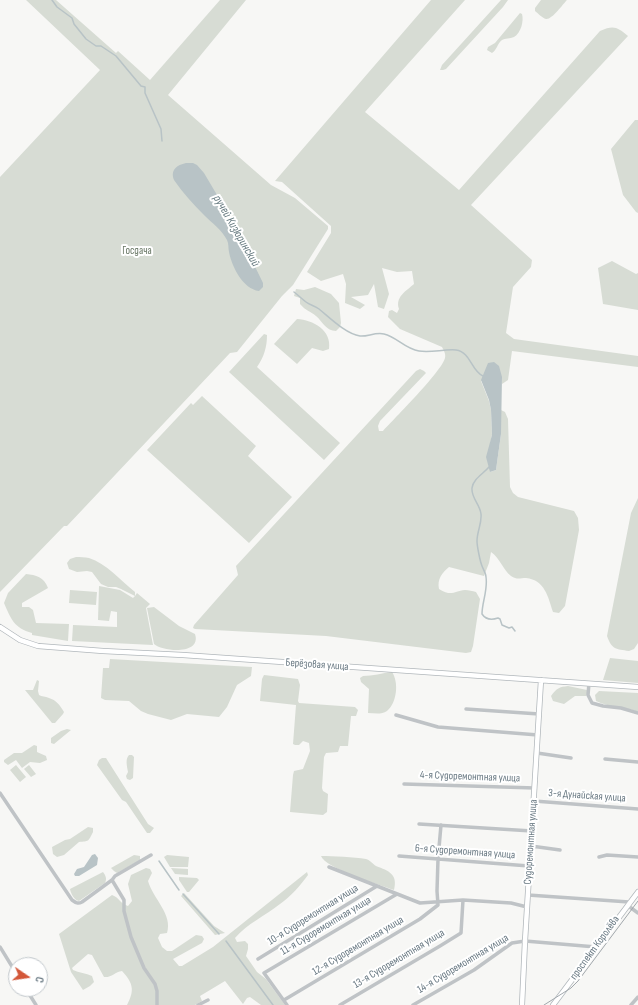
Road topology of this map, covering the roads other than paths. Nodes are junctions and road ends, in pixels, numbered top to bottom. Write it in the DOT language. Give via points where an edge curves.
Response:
graph roads {
  1 [pos="0,627"];
  2 [pos="542,680"];
  3 [pos="589,683"];
  4 [pos="638,687"];
  5 [pos="466,709"];
  6 [pos="638,713"];
  7 [pos="539,714"];
  8 [pos="396,715"];
  9 [pos="538,735"];
  10 [pos="537,754"];
  11 [pos="571,758"];
  12 [pos="605,759"];
  13 [pos="638,762"];
  14 [pos="404,784"];
  15 [pos="534,788"];
  16 [pos="0,793"];
  17 [pos="534,801"];
  18 [pos="638,809"];
  19 [pos="419,824"];
  20 [pos="441,825"];
  21 [pos="532,831"];
  22 [pos="531,846"];
  23 [pos="560,850"];
  24 [pos="151,855"];
  25 [pos="399,856"];
  26 [pos="638,856"];
  27 [pos="599,857"];
  28 [pos="438,858"];
  29 [pos="530,866"];
  30 [pos="329,867"];
  31 [pos="112,880"];
  32 [pos="377,886"];
  33 [pos="638,892"];
  34 [pos="397,894"];
  35 [pos="528,895"];
  36 [pos="463,900"];
  37 [pos="438,902"];
  38 [pos="628,903"];
  39 [pos="527,907"];
  40 [pos="638,913"];
  41 [pos="525,941"];
  42 [pos="0,947"];
  43 [pos="596,947"];
  44 [pos="258,959"];
  45 [pos="8,960"];
  46 [pos="638,997"];
  47 [pos="208,1000"];
  48 [pos="284,1000"];
  49 [pos="157,1005"];
  50 [pos="198,1005"];
  51 [pos="287,1005"];
  52 [pos="340,1005"];
  53 [pos="413,1005"];
  54 [pos="522,1005"];
  55 [pos="553,1005"];
  56 [pos="631,1005"];
  1 -- 2 [label="main road, Берёзовая улица" via="20,640 38,646"];
  2 -- 3 [label="main road, Берёзовая улица"];
  2 -- 7 [label="main road, Судоремонтная улица"];
  3 -- 4 [label="main road, Берёзовая улица"];
  3 -- 6 [label="street" via="588,695 592,703"];
  5 -- 7 [label="street"];
  7 -- 9 [label="main road, Судоремонтная улица"];
  8 -- 9 [label="street" via="438,727"];
  9 -- 10 [label="main road, Судоремонтная улица"];
  10 -- 11 [label="street"];
  10 -- 15 [label="main road, Судоремонтная улица"];
  12 -- 13 [label="street"];
  14 -- 15 [label="street, 4-я Судоремонтная улица"];
  15 -- 17 [label="main road, Судоремонтная улица"];
  16 -- 31 [label="street" via="72,900 79,903"];
  17 -- 18 [label="street, 3-я Дунайская улица"];
  17 -- 21 [label="main road, Судоремонтная улица"];
  19 -- 20 [label="street"];
  20 -- 21 [label="street"];
  20 -- 28 [label="street"];
  21 -- 22 [label="main road, Судоремонтная улица"];
  22 -- 23 [label="street"];
  22 -- 29 [label="main road, Судоремонтная улица"];
  24 -- 31 [label="street"];
  25 -- 28 [label="street, 6-я Судоремонтная улица"];
  26 -- 27 [label="street"];
  28 -- 29 [label="street, 6-я Судоремонтная улица"];
  28 -- 37 [label="street"];
  29 -- 35 [label="main road, Судоремонтная улица"];
  30 -- 32 [label="street"];
  31 -- 49 [label="street" via="123,897 131,938 144,968 155,984"];
  32 -- 34 [label="street"];
  32 -- 44 [label="street, 10-я Судоремонтная улица"];
  33 -- 38 [label="main road, проспект Королёва"];
  34 -- 37 [label="street" via="420,903"];
  34 -- 48 [label="street, 11-я Судоремонтная улица" via="264,974"];
  35 -- 38 [label="street"];
  35 -- 39 [label="main road, Судоремонтная улица"];
  36 -- 37 [label="street"];
  36 -- 39 [label="street" via="511,903"];
  36 -- 52 [label="street, 13-я Судоремонтная улица" via="461,933"];
  37 -- 48 [label="street, 12-я Судоремонтная улица" via="436,907 420,919"];
  38 -- 40 [label="street"];
  38 -- 43 [label="main road, проспект Королёва"];
  39 -- 41 [label="main road, Судоремонтная улица"];
  41 -- 43 [label="street"];
  41 -- 53 [label="street, 14-я Судоремонтная улица" via="512,943 474,970"];
  41 -- 54 [label="main road, Судоремонтная улица"];
  42 -- 45 [label="street"];
  43 -- 55 [label="main road, проспект Королёва"];
  46 -- 56 [label="street"];
  47 -- 50 [label="street"];
  48 -- 51 [label="street"];
}
